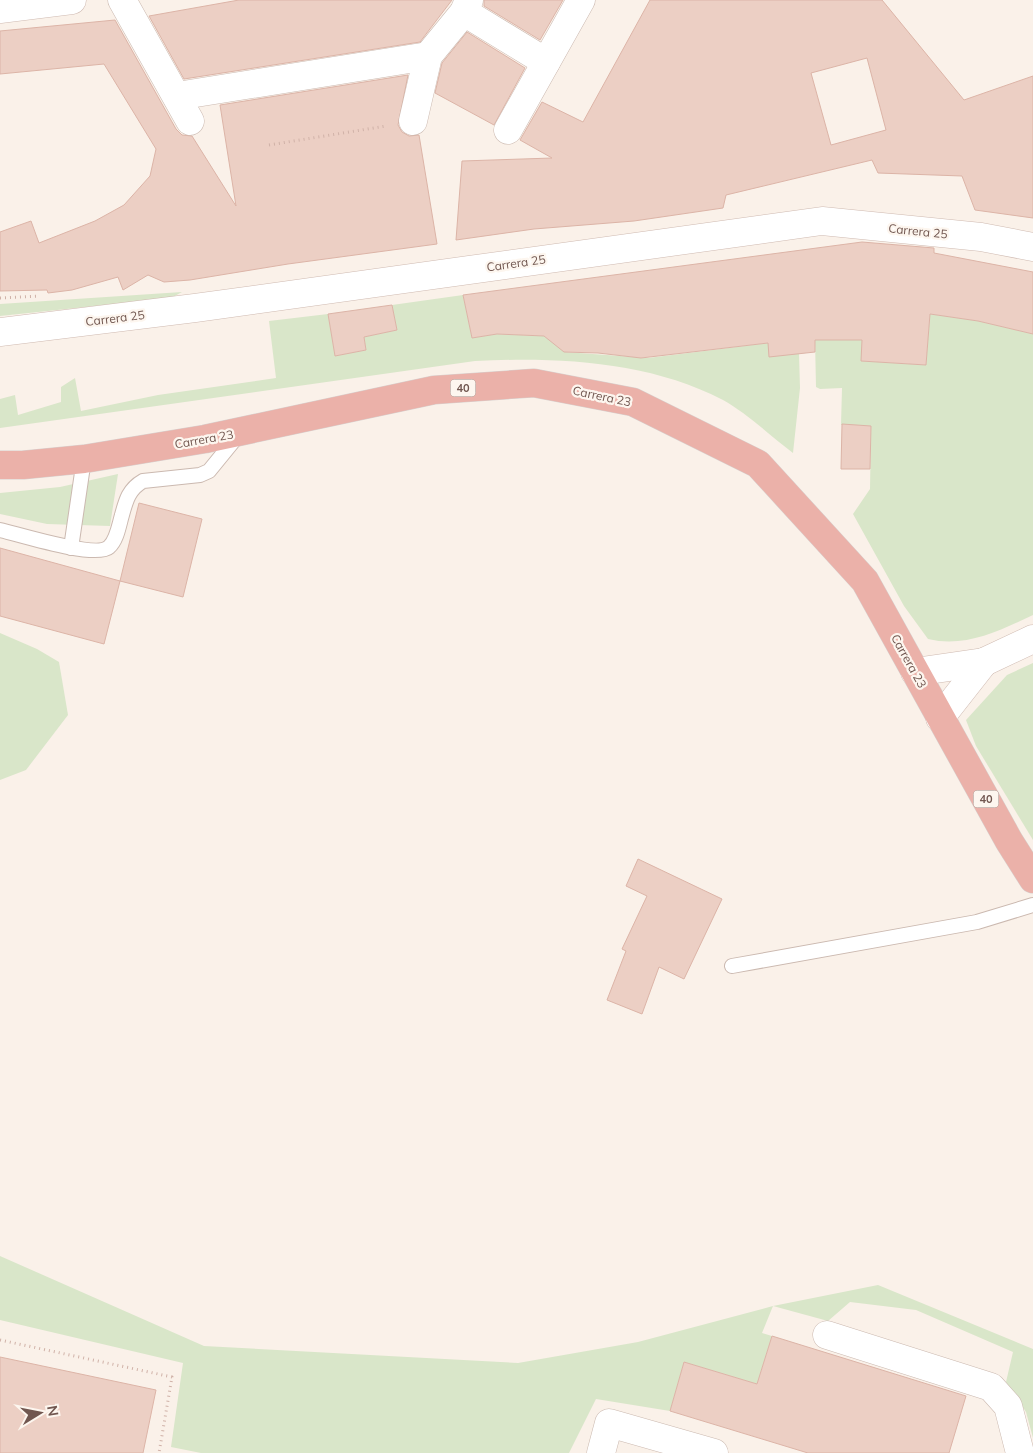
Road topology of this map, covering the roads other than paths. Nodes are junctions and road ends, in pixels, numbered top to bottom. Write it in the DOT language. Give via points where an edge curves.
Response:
graph roads {
  1 [pos="72,0"];
  2 [pos="122,0"];
  3 [pos="582,0"];
  4 [pos="467,6"];
  5 [pos="0,9"];
  6 [pos="428,56"];
  7 [pos="546,62"];
  8 [pos="177,96"];
  9 [pos="190,121"];
  10 [pos="413,121"];
  11 [pos="508,130"];
  12 [pos="1033,247"];
  13 [pos="0,332"];
  14 [pos="240,433"];
  15 [pos="84,459"];
  16 [pos="0,465"];
  17 [pos="0,530"];
  18 [pos="71,548"];
  19 [pos="1033,639"];
  20 [pos="984,662"];
  21 [pos="915,672"];
  22 [pos="940,718"];
  23 [pos="1033,879"];
  24 [pos="1033,905"];
  25 [pos="732,966"];
  26 [pos="827,1336"];
  27 [pos="600,1453"];
  28 [pos="714,1453"];
  29 [pos="1020,1453"];
  1 -- 5 [label="street"];
  2 -- 8 [label="street"];
  3 -- 7 [label="street"];
  4 -- 6 [label="street"];
  4 -- 7 [label="street"];
  6 -- 8 [label="street"];
  6 -- 10 [label="street"];
  7 -- 11 [label="street"];
  8 -- 9 [label="street"];
  12 -- 13 [label="street, Carrera 25" via="981,237 822,221"];
  14 -- 15 [label="highway, Carrera 23 / 40"];
  14 -- 18 [label="lane" via="209,471 136,485 128,494 115,539 109,547 102,551"];
  14 -- 21 [label="highway, Carrera 23 / 40" via="443,390 534,383 633,402 758,464 865,580"];
  15 -- 16 [label="highway, Carrera 23 / 40"];
  15 -- 18 [label="lane"];
  17 -- 18 [label="lane"];
  19 -- 20 [label="street"];
  20 -- 21 [label="street"];
  20 -- 22 [label="street"];
  21 -- 22 [label="highway, Carrera 23 / 40"];
  22 -- 23 [label="highway, Carrera 23 / 40"];
  24 -- 25 [label="lane" via="977,922"];
  26 -- 29 [label="street" via="991,1387 1008,1406"];
  27 -- 28 [label="street" via="609,1423"];
}
